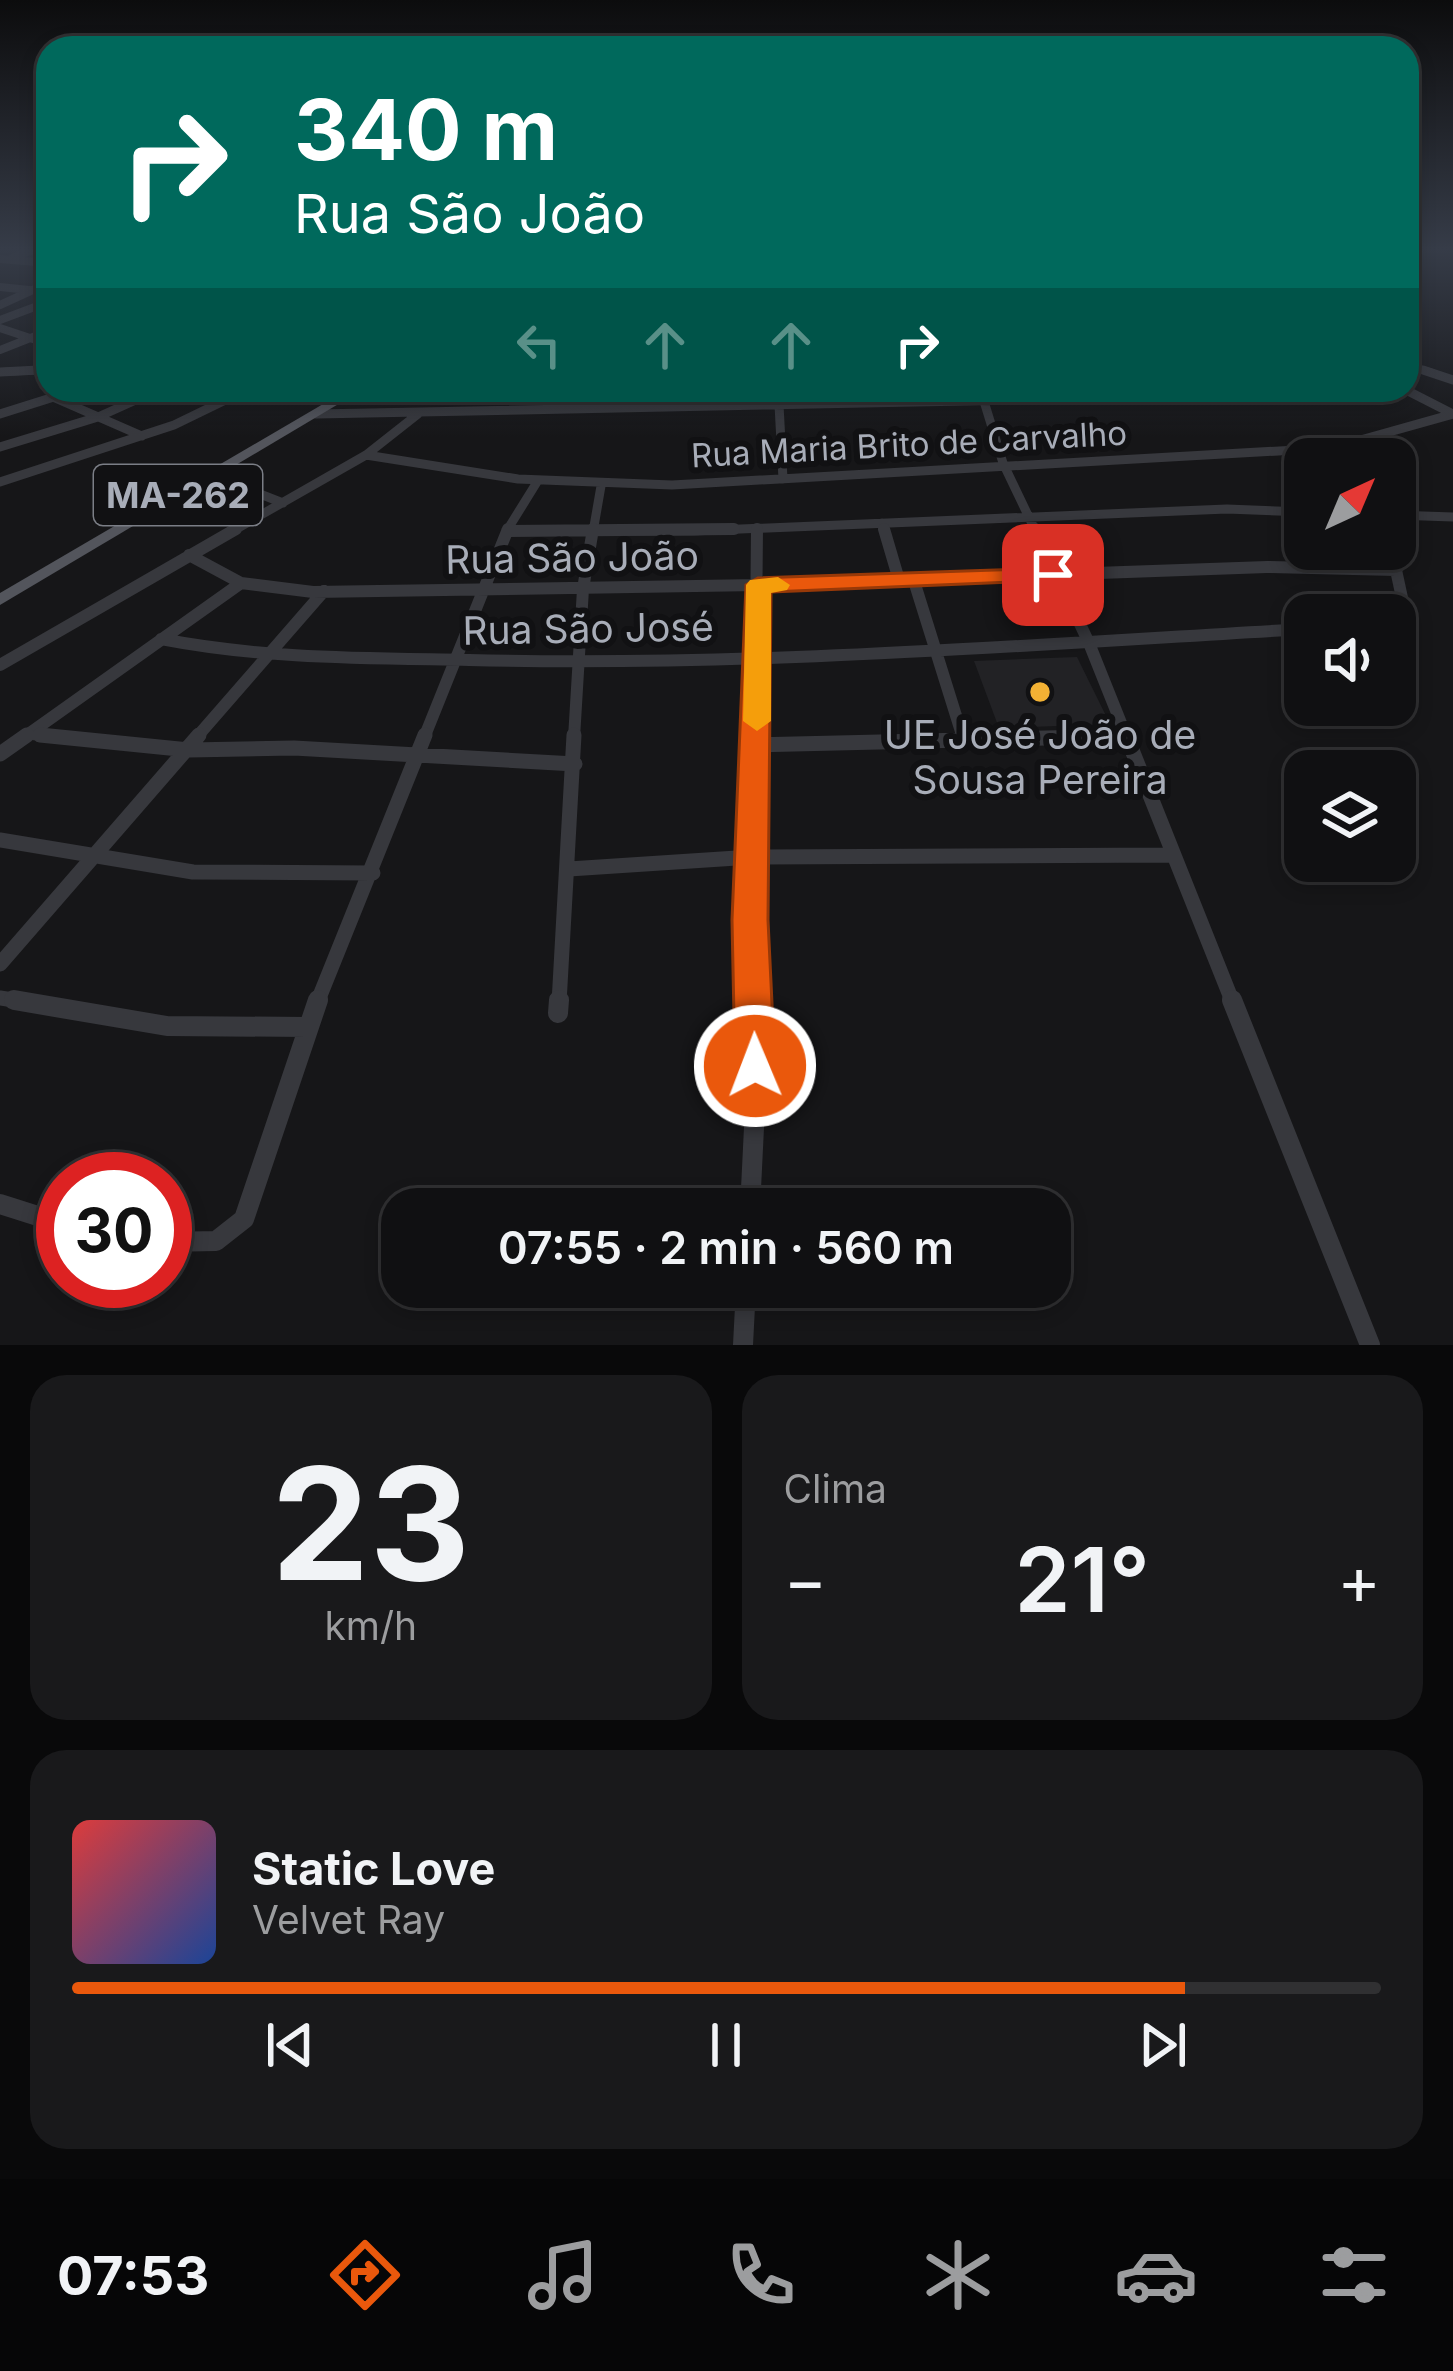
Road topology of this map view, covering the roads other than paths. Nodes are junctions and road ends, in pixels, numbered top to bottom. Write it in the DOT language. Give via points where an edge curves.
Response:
graph roads {
  1 [pos="0,324"];
  2 [pos="36,336"];
  3 [pos="27,339"];
  4 [pos="36,341"];
  5 [pos="0,350"];
  6 [pos="36,369"];
  7 [pos="1419,369"];
  8 [pos="0,372"];
  9 [pos="1453,380"];
  10 [pos="1419,397"];
  11 [pos="42,402"];
  12 [pos="65,402"];
  13 [pos="131,402"];
  14 [pos="226,402"];
  15 [pos="332,402"];
  16 [pos="864,402"];
  17 [pos="987,402"];
  18 [pos="834,404"];
  19 [pos="779,405"];
  20 [pos="314,413"];
  21 [pos="0,414"];
  22 [pos="418,414"];
  23 [pos="1453,414"];
  24 [pos="98,417"];
  25 [pos="143,436"];
  26 [pos="1368,438"];
  27 [pos="0,447"];
  28 [pos="1284,450"];
  29 [pos="366,455"];
  30 [pos="1003,463"];
  31 [pos="209,474"];
  32 [pos="783,479"];
  33 [pos="0,482"];
  34 [pos="537,482"];
  35 [pos="601,486"];
  36 [pos="283,503"];
  37 [pos="1284,511"];
  38 [pos="1027,517"];
  39 [pos="1453,517"];
  40 [pos="1416,518"];
  41 [pos="882,523"];
  42 [pos="757,529"];
  43 [pos="507,531"];
  44 [pos="590,533"];
  45 [pos="189,555"];
  46 [pos="1284,567"];
  47 [pos="1396,570"];
  48 [pos="1053,575"];
  49 [pos="906,580"];
  50 [pos="241,583"];
  51 [pos="758,585"];
  52 [pos="583,589"];
  53 [pos="487,590"];
  54 [pos="324,591"];
  55 [pos="1401,594"];
  56 [pos="0,597"];
  57 [pos="1284,630"];
  58 [pos="161,639"];
  59 [pos="1089,644"];
  60 [pos="934,651"];
  61 [pos="758,654"];
  62 [pos="269,655"];
  63 [pos="454,661"];
  64 [pos="579,664"];
  65 [pos="0,665"];
  66 [pos="32,734"];
  67 [pos="1127,736"];
  68 [pos="964,740"];
  69 [pos="756,746"];
  70 [pos="189,750"];
  71 [pos="0,754"];
  72 [pos="416,758"];
  73 [pos="575,764"];
  74 [pos="0,840"];
  75 [pos="97,855"];
  76 [pos="1173,855"];
  77 [pos="752,857"];
  78 [pos="569,869"];
  79 [pos="373,872"];
  80 [pos="0,964"];
  81 [pos="0,998"];
  82 [pos="558,1013"];
  83 [pos="308,1028"];
  84 [pos="751,1188"];
  85 [pos="0,1204"];
  86 [pos="36,1215"];
  87 [pos="192,1240"];
  88 [pos="745,1308"];
  89 [pos="743,1345"];
  90 [pos="1370,1345"];
  1 -- 3 [label="street"];
  2 -- 3 [label="street"];
  3 -- 4 [label="street"];
  3 -- 5 [label="street"];
  6 -- 8 [label="street"];
  7 -- 9 [label="street"];
  10 -- 23 [label="street"];
  11 -- 21 [label="street"];
  12 -- 24 [label="street"];
  13 -- 24 [label="street"];
  14 -- 25 [label="street"];
  15 -- 20 [label="main road, MA-262"];
  16 -- 18 [label="street"];
  17 -- 30 [label="street"];
  18 -- 19 [label="street"];
  19 -- 22 [label="street"];
  19 -- 32 [label="street"];
  20 -- 22 [label="street"];
  20 -- 31 [label="main road, MA-262"];
  22 -- 29 [label="street"];
  23 -- 26 [label="street, Rua Maria Brito de Carvalho"];
  24 -- 25 [label="street"];
  24 -- 27 [label="street"];
  25 -- 33 [label="street"];
  28 -- 30 [label="street, Rua Maria Brito de Carvalho"];
  29 -- 34 [label="street, Rua Maria Brito de Carvalho"];
  29 -- 36 [label="street"];
  30 -- 32 [label="street, Rua Maria Brito de Carvalho"];
  30 -- 38 [label="street"];
  31 -- 36 [label="street"];
  31 -- 56 [label="main road, MA-262"];
  32 -- 35 [label="street, Rua Maria Brito de Carvalho"];
  34 -- 35 [label="street, Rua Maria Brito de Carvalho"];
  34 -- 43 [label="street"];
  35 -- 44 [label="street"];
  36 -- 45 [label="street"];
  37 -- 38 [label="street"];
  38 -- 41 [label="street"];
  38 -- 48 [label="street"];
  39 -- 40 [label="street"];
  41 -- 42 [label="street"];
  41 -- 49 [label="street"];
  42 -- 44 [label="street"];
  42 -- 51 [label="street"];
  43 -- 44 [label="street"];
  43 -- 53 [label="street"];
  44 -- 52 [label="street"];
  45 -- 50 [label="street, Rua São João"];
  45 -- 65 [label="street"];
  46 -- 48 [label="street, Rua São João"];
  47 -- 55 [label="street"];
  48 -- 49 [label="street, Rua São João"];
  48 -- 59 [label="street"];
  49 -- 51 [label="street, Rua São João"];
  49 -- 60 [label="street"];
  50 -- 54 [label="street, Rua São João"];
  50 -- 58 [label="street"];
  51 -- 52 [label="street, Rua São João"];
  51 -- 61 [label="street"];
  52 -- 53 [label="street, Rua São João"];
  52 -- 64 [label="street"];
  53 -- 54 [label="street, Rua São João"];
  53 -- 63 [label="street"];
  54 -- 62 [label="street"];
  57 -- 59 [label="street, Rua São José"];
  58 -- 62 [label="street, Rua São José"];
  58 -- 66 [label="street"];
  59 -- 60 [label="street, Rua São José"];
  59 -- 67 [label="street"];
  60 -- 61 [label="street, Rua São José"];
  60 -- 68 [label="street"];
  61 -- 64 [label="street, Rua São José"];
  61 -- 69 [label="street"];
  62 -- 63 [label="street, Rua São José"];
  62 -- 70 [label="street"];
  63 -- 64 [label="street, Rua São José"];
  63 -- 72 [label="street"];
  64 -- 73 [label="street"];
  66 -- 70 [label="street"];
  66 -- 71 [label="street"];
  67 -- 68 [label="street"];
  67 -- 76 [label="street"];
  68 -- 69 [label="street"];
  69 -- 77 [label="street"];
  70 -- 72 [label="street"];
  70 -- 75 [label="street"];
  72 -- 73 [label="street"];
  72 -- 79 [label="street"];
  73 -- 78 [label="street"];
  74 -- 75 [label="street"];
  75 -- 79 [label="street" via="194,872"];
  75 -- 80 [label="street"];
  76 -- 77 [label="street"];
  76 -- 90 [label="street"];
  77 -- 78 [label="street"];
  77 -- 84 [label="street"];
  78 -- 82 [label="street"];
  79 -- 83 [label="street"];
  81 -- 83 [label="street" via="167,1026"];
  83 -- 87 [label="street" via="244,1219 226,1238"];
  85 -- 86 [label="street"];
  88 -- 89 [label="street"];
}
